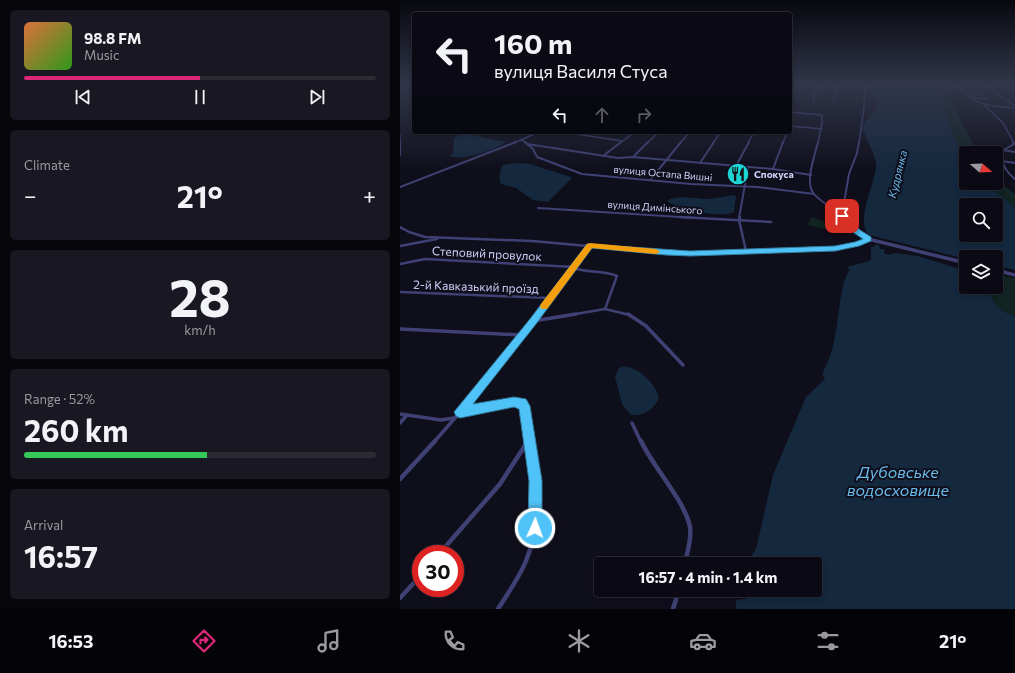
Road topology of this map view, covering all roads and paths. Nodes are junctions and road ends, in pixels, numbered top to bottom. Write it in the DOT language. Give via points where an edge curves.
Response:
graph roads {
  1 [pos="816,114"];
  2 [pos="863,114"];
  3 [pos="993,114"];
  4 [pos="792,126"];
  5 [pos="822,129"];
  6 [pos="535,134"];
  7 [pos="576,134"];
  8 [pos="632,134"];
  9 [pos="657,134"];
  10 [pos="688,134"];
  11 [pos="720,134"];
  12 [pos="753,134"];
  13 [pos="786,134"];
  14 [pos="400,135"];
  15 [pos="522,140"];
  16 [pos="622,141"];
  17 [pos="527,144"];
  18 [pos="1004,150"];
  19 [pos="1015,152"];
  20 [pos="400,155"];
  21 [pos="603,156"];
  22 [pos="633,157"];
  23 [pos="665,160"];
  24 [pos="1003,161"];
  25 [pos="700,163"];
  26 [pos="1015,163"];
  27 [pos="1003,164"];
  28 [pos="736,166"];
  29 [pos="748,168"];
  30 [pos="773,169"];
  31 [pos="811,175"];
  32 [pos="1015,179"];
  33 [pos="651,180"];
  34 [pos="744,186"];
  35 [pos="400,187"];
  36 [pos="814,194"];
  37 [pos="538,208"];
  38 [pos="842,216"];
  39 [pos="739,220"];
  40 [pos="770,222"];
  41 [pos="400,227"];
  42 [pos="449,237"];
  43 [pos="868,239"];
  44 [pos="590,245"];
  45 [pos="400,246"];
  46 [pos="746,251"];
  47 [pos="959,261"];
  48 [pos="400,264"];
  49 [pos="573,267"];
  50 [pos="1003,272"];
  51 [pos="1015,275"];
  52 [pos="400,292"];
  53 [pos="550,298"];
  54 [pos="605,309"];
  55 [pos="533,321"];
  56 [pos="400,329"];
  57 [pos="522,335"];
  58 [pos="683,365"];
  59 [pos="460,412"];
  60 [pos="400,414"];
  61 [pos="407,415"];
  62 [pos="454,418"];
  63 [pos="400,423"];
  64 [pos="632,423"];
  65 [pos="530,438"];
  66 [pos="400,479"];
  67 [pos="447,545"];
  68 [pos="686,557"];
  69 [pos="412,585"];
  70 [pos="677,597"];
  71 [pos="400,598"];
  72 [pos="498,609"];
  73 [pos="673,609"];
  1 -- 5 [label="street" via="822,115"];
  2 -- 38 [label="street"];
  3 -- 18 [label="street" via="1003,124 1014,144"];
  4 -- 5 [label="street"];
  5 -- 31 [label="street"];
  6 -- 15 [label="street"];
  7 -- 16 [label="street"];
  8 -- 16 [label="street"];
  9 -- 22 [label="street"];
  10 -- 23 [label="street"];
  11 -- 25 [label="street"];
  12 -- 28 [label="street"];
  13 -- 30 [label="street"];
  14 -- 20 [label="street"];
  15 -- 17 [label="street, вулиця Остапа Вишні"];
  15 -- 35 [label="street"];
  16 -- 21 [label="street"];
  17 -- 21 [label="street"];
  17 -- 33 [label="street, вулиця Остапа Вишні" via="537,157 574,172"];
  18 -- 19 [label="street"];
  21 -- 22 [label="street"];
  22 -- 23 [label="street"];
  23 -- 25 [label="street"];
  23 -- 33 [label="street"];
  24 -- 26 [label="street"];
  25 -- 28 [label="street"];
  27 -- 32 [label="street" via="1006,171"];
  28 -- 29 [label="street"];
  29 -- 30 [label="street"];
  29 -- 34 [label="street"];
  30 -- 31 [label="street"];
  31 -- 36 [label="street" via="810,184"];
  33 -- 34 [label="street, вулиця Остапа Вишні"];
  34 -- 36 [label="street, вулиця Остапа Вишні"];
  34 -- 39 [label="street"];
  36 -- 38 [label="street"];
  37 -- 39 [label="street, вулиця Димінського"];
  38 -- 43 [label="street" via="857,232"];
  39 -- 40 [label="street, вулиця Димінського"];
  39 -- 46 [label="street"];
  41 -- 42 [label="street" via="418,235"];
  42 -- 44 [label="street"];
  42 -- 45 [label="street"];
  43 -- 46 [label="street" via="835,248"];
  43 -- 47 [label="street"];
  44 -- 46 [label="street" via="666,253"];
  44 -- 49 [label="street"];
  48 -- 49 [label="street, Степовий провулок" via="425,259"];
  49 -- 53 [label="street"];
  49 -- 54 [label="street, Степовий провулок" via="584,272 609,273 617,276"];
  50 -- 51 [label="street"];
  52 -- 53 [label="street, 2-й Кавказький проїзд"];
  53 -- 55 [label="street"];
  54 -- 55 [label="street"];
  54 -- 58 [label="street" via="628,314 637,319"];
  55 -- 57 [label="street"];
  56 -- 57 [label="street"];
  57 -- 59 [label="street"];
  59 -- 62 [label="street"];
  59 -- 65 [label="street" via="514,402 522,403 525,406"];
  60 -- 61 [label="street"];
  61 -- 62 [label="street" via="441,420"];
  61 -- 63 [label="street"];
  62 -- 66 [label="street"];
  64 -- 68 [label="street" via="642,444 686,514 690,528"];
  65 -- 67 [label="street" via="517,462"];
  65 -- 72 [label="street" via="536,481 533,539 521,571"];
  69 -- 71 [label="street"];
  70 -- 73 [label="street"];
}
